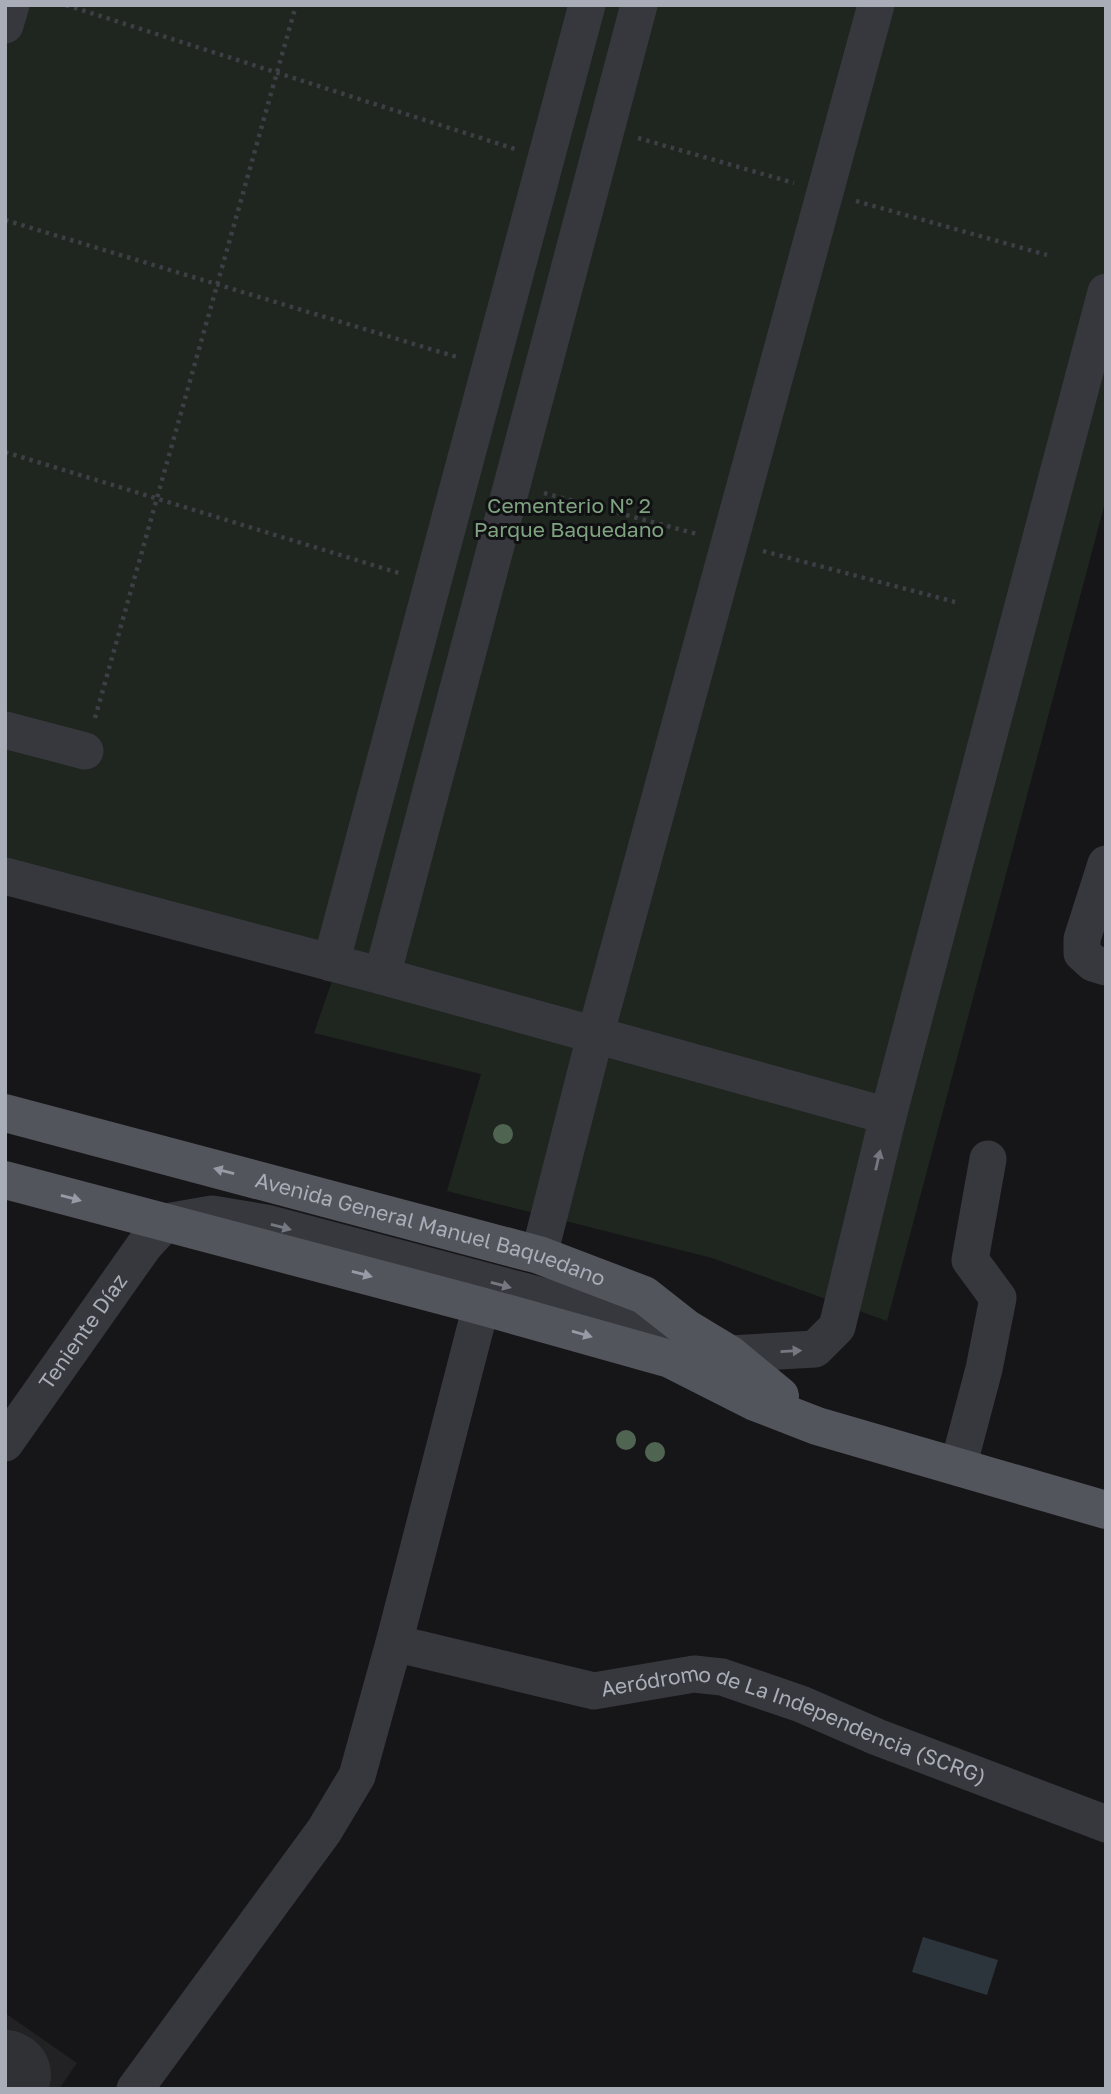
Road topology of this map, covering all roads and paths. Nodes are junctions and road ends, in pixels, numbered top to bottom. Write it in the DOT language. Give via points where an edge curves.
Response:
graph roads {
  1 [pos="10,5"];
  2 [pos="66,5"];
  3 [pos="296,5"];
  4 [pos="587,5"];
  5 [pos="639,5"];
  6 [pos="876,5"];
  7 [pos="5,25"];
  8 [pos="277,73"];
  9 [pos="546,159"];
  10 [pos="5,220"];
  11 [pos="217,284"];
  12 [pos="1106,292"];
  13 [pos="490,367"];
  14 [pos="5,452"];
  15 [pos="157,498"];
  16 [pos="432,583"];
  17 [pos="5,730"];
  18 [pos="85,751"];
  19 [pos="1106,864"];
  20 [pos="5,876"];
  21 [pos="1094,960"];
  22 [pos="331,963"];
  23 [pos="382,976"];
  24 [pos="595,1036"];
  25 [pos="5,1113"];
  26 [pos="888,1116"];
  27 [pos="988,1159"];
  28 [pos="5,1181"];
  29 [pos="166,1222"];
  30 [pos="539,1255"];
  31 [pos="481,1306"];
  32 [pos="729,1354"];
  33 [pos="817,1426"];
  34 [pos="5,1443"];
  35 [pos="958,1467"];
  36 [pos="1106,1510"];
  37 [pos="394,1643"];
  38 [pos="1106,1824"];
  39 [pos="135,2089"];
  1 -- 7 [label="street"];
  2 -- 8 [label="path"];
  3 -- 8 [label="path"];
  4 -- 9 [label="street"];
  5 -- 23 [label="street"];
  6 -- 24 [label="street"];
  8 -- 9 [label="path"];
  8 -- 11 [label="path"];
  9 -- 13 [label="street"];
  10 -- 11 [label="path"];
  11 -- 13 [label="path"];
  11 -- 15 [label="path"];
  12 -- 26 [label="street"];
  13 -- 16 [label="street"];
  14 -- 15 [label="path"];
  15 -- 16 [label="path"];
  15 -- 18 [label="path"];
  16 -- 22 [label="street"];
  17 -- 18 [label="street"];
  19 -- 21 [label="street" via="1082,939"];
  20 -- 22 [label="street"];
  22 -- 23 [label="street"];
  23 -- 24 [label="street"];
  24 -- 26 [label="street"];
  24 -- 30 [label="street"];
  30 -- 25 [label="main road, Avenida General Manuel Baquedano, one-way"];
  32 -- 26 [label="street, one-way" via="815,1349 837,1327"];
  27 -- 35 [label="street" via="970,1260 998,1298"];
  28 -- 29 [label="main road, Avenida General Manuel Baquedano, one-way"];
  29 -- 31 [label="main road, Avenida General Manuel Baquedano, one-way"];
  29 -- 32 [label="street, one-way" via="212,1214 267,1223 602,1312"];
  29 -- 34 [label="street, Teniente Díaz" via="144,1246"];
  30 -- 32 [label="main road, Avenida General Manuel Baquedano" via="644,1295"];
  31 -- 33 [label="main road, Avenida General Manuel Baquedano, one-way" via="670,1359 755,1402"];
  31 -- 37 [label="street"];
  32 -- 33 [label="main road, Avenida General Manuel Baquedano"];
  33 -- 35 [label="main road, Avenida General Manuel Baquedano"];
  35 -- 36 [label="main road, Avenida General Manuel Baquedano"];
  37 -- 38 [label="street, Aeródromo de La Independencia (SCRG)" via="594,1690 694,1674 722,1677"];
  37 -- 39 [label="street" via="357,1776 324,1831"];
}
